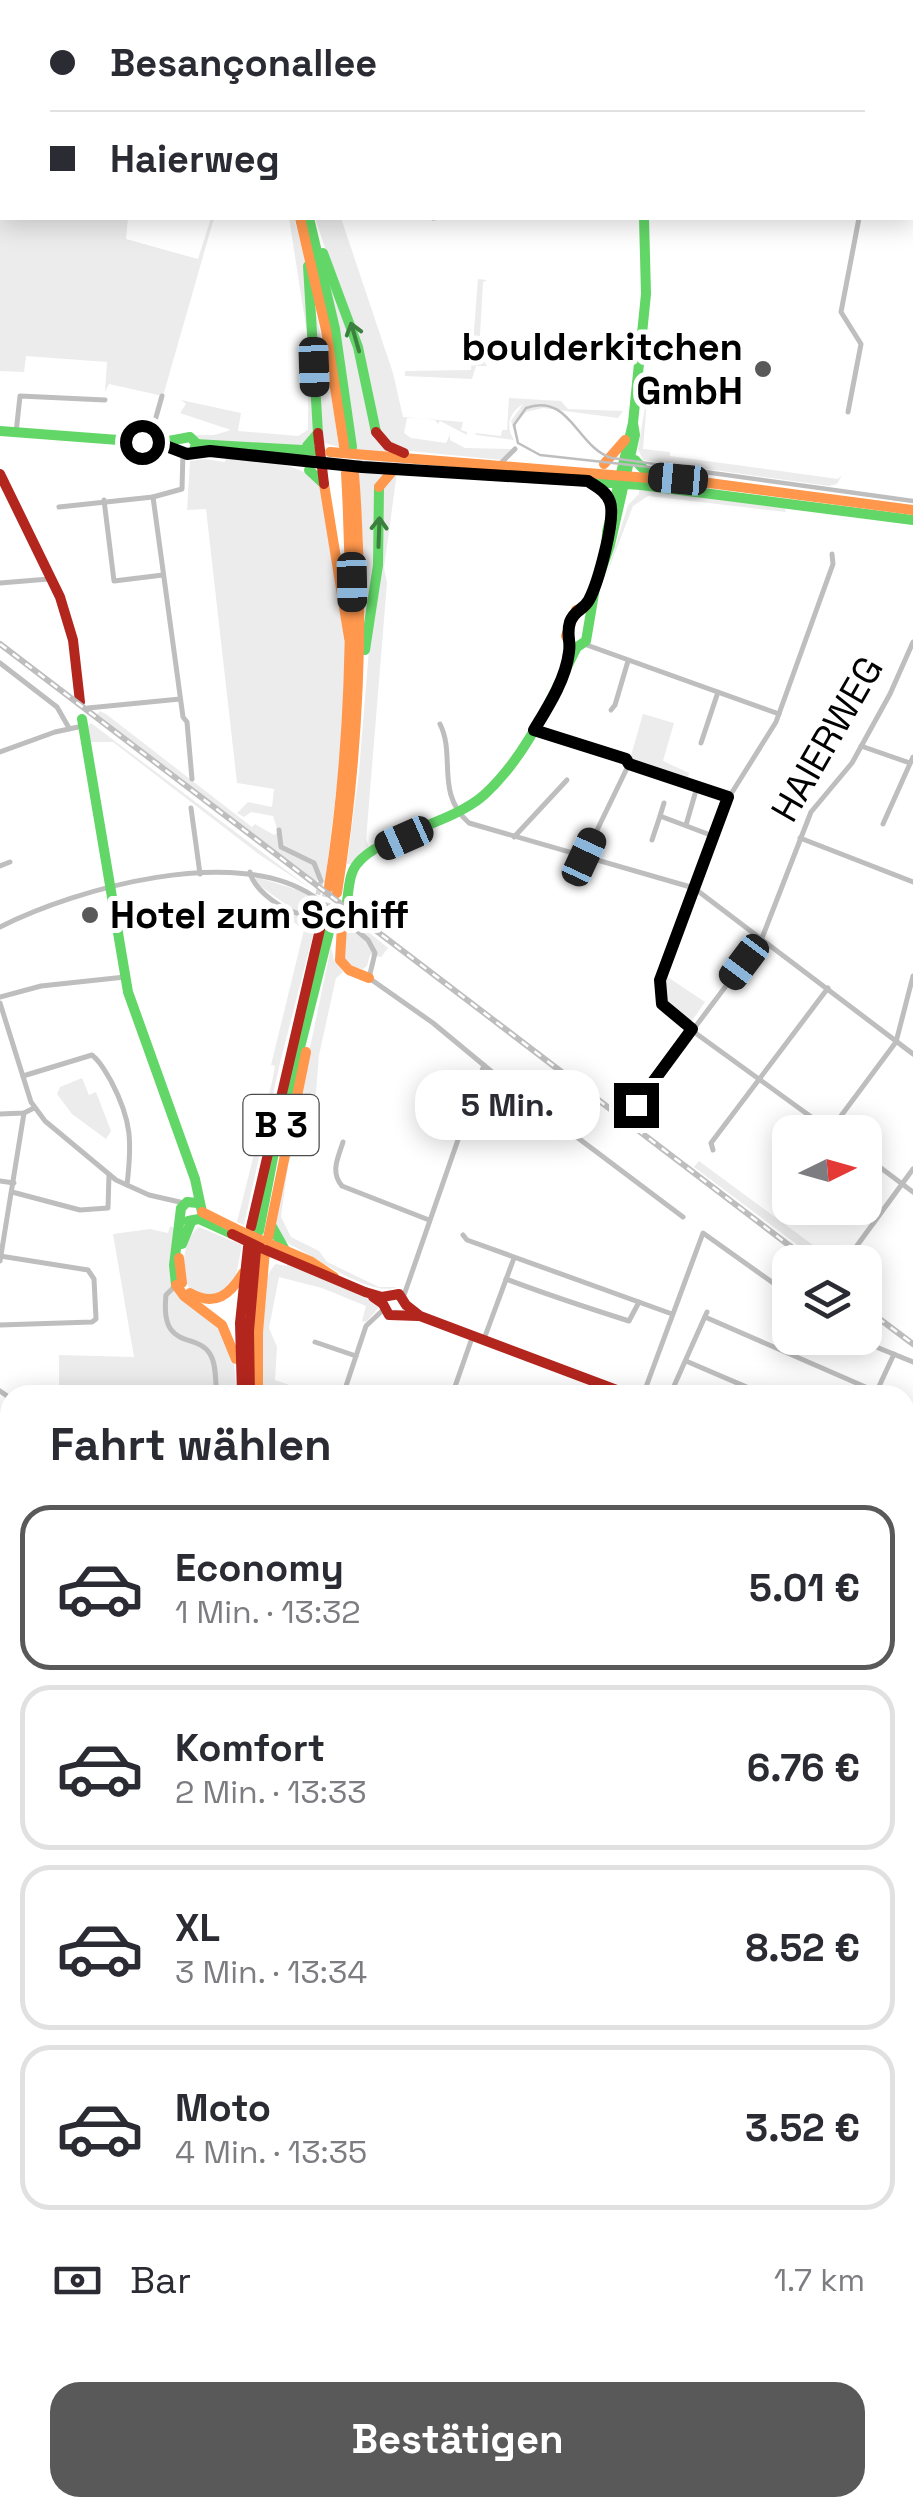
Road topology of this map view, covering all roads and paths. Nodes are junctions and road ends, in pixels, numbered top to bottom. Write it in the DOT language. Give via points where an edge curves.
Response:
graph roads {
  1 [pos="301,220"];
  2 [pos="309,220"];
  3 [pos="644,220"];
  4 [pos="859,220"];
  5 [pos="312,245"];
  6 [pos="162,396"];
  7 [pos="105,400"];
  8 [pos="848,412"];
  9 [pos="633,424"];
  10 [pos="0,431"];
  11 [pos="318,432"];
  12 [pos="376,432"];
  13 [pos="16,433"];
  14 [pos="628,436"];
  15 [pos="154,442"];
  16 [pos="348,446"];
  17 [pos="187,448"];
  18 [pos="515,449"];
  19 [pos="304,457"];
  20 [pos="325,457"];
  21 [pos="416,457"];
  22 [pos="633,458"];
  23 [pos="373,460"];
  24 [pos="502,463"];
  25 [pos="395,468"];
  26 [pos="0,474"];
  27 [pos="481,474"];
  28 [pos="590,476"];
  29 [pos="651,477"];
  30 [pos="627,482"];
  31 [pos="324,484"];
  32 [pos="380,487"];
  33 [pos="153,497"];
  34 [pos="104,500"];
  35 [pos="616,506"];
  36 [pos="59,507"];
  37 [pos="913,510"];
  38 [pos="913,520"];
  39 [pos="832,554"];
  40 [pos="163,575"];
  41 [pos="52,578"];
  42 [pos="0,583"];
  43 [pos="587,610"];
  44 [pos="913,642"];
  45 [pos="577,645"];
  46 [pos="352,648"];
  47 [pos="628,660"];
  48 [pos="0,663"];
  49 [pos="360,666"];
  50 [pos="718,692"];
  51 [pos="180,699"];
  52 [pos="84,705"];
  53 [pos="610,710"];
  54 [pos="779,714"];
  55 [pos="82,722"];
  56 [pos="440,724"];
  57 [pos="69,728"];
  58 [pos="534,730"];
  59 [pos="701,743"];
  60 [pos="862,746"];
  61 [pos="0,752"];
  62 [pos="912,761"];
  63 [pos="629,764"];
  64 [pos="192,779"];
  65 [pos="566,780"];
  66 [pos="696,794"];
  67 [pos="728,797"];
  68 [pos="664,803"];
  69 [pos="191,808"];
  70 [pos="460,813"];
  71 [pos="660,816"];
  72 [pos="883,824"];
  73 [pos="686,826"];
  74 [pos="279,830"];
  75 [pos="712,836"];
  76 [pos="514,837"];
  77 [pos="800,838"];
  78 [pos="652,840"];
  79 [pos="584,857"];
  80 [pos="10,862"];
  81 [pos="0,866"];
  82 [pos="250,872"];
  83 [pos="200,874"];
  84 [pos="913,882"];
  85 [pos="109,886"];
  86 [pos="694,888"];
  87 [pos="333,891"];
  88 [pos="332,916"];
  89 [pos="0,927"];
  90 [pos="762,938"];
  91 [pos="913,976"];
  92 [pos="124,977"];
  93 [pos="370,978"];
  94 [pos="828,988"];
  95 [pos="0,1000"];
  96 [pos="910,1002"];
  97 [pos="308,1021"];
  98 [pos="692,1029"];
  99 [pos="896,1042"];
  100 [pos="913,1054"];
  101 [pos="485,1064"];
  102 [pos="23,1076"];
  103 [pos="759,1079"];
  104 [pos="34,1108"];
  105 [pos="0,1114"];
  106 [pos="24,1114"];
  107 [pos="629,1114"];
  108 [pos="807,1115"];
  109 [pos="842,1115"];
  110 [pos="343,1142"];
  111 [pos="713,1150"];
  112 [pos="882,1168"];
  113 [pos="913,1169"];
  114 [pos="108,1176"];
  115 [pos="0,1181"];
  116 [pos="14,1182"];
  117 [pos="902,1183"];
  118 [pos="127,1186"];
  119 [pos="12,1192"];
  120 [pos="913,1192"];
  121 [pos="191,1211"];
  122 [pos="683,1217"];
  123 [pos="430,1220"];
  124 [pos="271,1224"];
  125 [pos="462,1235"];
  126 [pos="259,1242"];
  127 [pos="1,1244"];
  128 [pos="857,1245"];
  129 [pos="282,1253"];
  130 [pos="0,1258"];
  131 [pos="514,1258"];
  132 [pos="264,1267"];
  133 [pos="245,1268"];
  134 [pos="506,1279"];
  135 [pos="772,1282"];
  136 [pos="179,1284"];
  137 [pos="639,1301"];
  138 [pos="394,1304"];
  139 [pos="672,1314"];
  140 [pos="0,1324"];
  141 [pos="477,1340"];
  142 [pos="315,1342"];
  143 [pos="882,1349"];
  144 [pos="894,1354"];
  145 [pos="356,1356"];
  146 [pos="686,1360"];
  147 [pos="913,1362"];
  148 [pos="240,1373"];
  149 [pos="215,1385"];
  150 [pos="241,1385"];
  151 [pos="250,1385"];
  152 [pos="258,1385"];
  153 [pos="346,1385"];
  154 [pos="457,1385"];
  155 [pos="602,1385"];
  156 [pos="646,1385"];
  157 [pos="675,1385"];
  158 [pos="742,1385"];
  159 [pos="859,1385"];
  160 [pos="880,1385"];
  1 -- 5 [label="main road"];
  2 -- 5 [label="main road"];
  3 -- 9 [label="main road" via="645,314"];
  4 -- 8 [label="street" via="841,312 861,344"];
  5 -- 11 [label="main road"];
  12 -- 5 [label="main road, one-way" via="350,319"];
  5 -- 16 [label="main road" via="335,330"];
  6 -- 15 [label="street"];
  7 -- 13 [label="street" via="20,396"];
  9 -- 14 [label="main road"];
  9 -- 22 [label="main road"];
  10 -- 13 [label="main road"];
  11 -- 19 [label="main road"];
  11 -- 20 [label="main road"];
  12 -- 21 [label="main road" via="394,450"];
  12 -- 23 [label="main road"];
  13 -- 15 [label="main road"];
  14 -- 28 [label="main road"];
  14 -- 30 [label="main road"];
  15 -- 17 [label="main road"];
  17 -- 19 [label="main road"];
  17 -- 33 [label="street" via="182,489"];
  18 -- 24 [label="street"];
  19 -- 20 [label="main road"];
  19 -- 31 [label="main road"];
  20 -- 23 [label="main road, bridge"];
  20 -- 31 [label="main road"];
  21 -- 23 [label="main road"];
  21 -- 24 [label="main road"];
  22 -- 29 [label="main road"];
  22 -- 30 [label="main road"];
  23 -- 25 [label="main road"];
  23 -- 32 [label="main road"];
  24 -- 27 [label="street"];
  24 -- 28 [label="main road"];
  25 -- 27 [label="main road"];
  25 -- 32 [label="main road"];
  26 -- 41 [label="main road"];
  27 -- 28 [label="main road"];
  28 -- 30 [label="main road"];
  28 -- 35 [label="main road"];
  29 -- 30 [label="main road"];
  29 -- 37 [label="main road"];
  30 -- 35 [label="main road"];
  30 -- 38 [label="main road"];
  31 -- 46 [label="main road"];
  49 -- 32 [label="main road, one-way" via="374,599"];
  33 -- 34 [label="street"];
  33 -- 40 [label="street"];
  34 -- 36 [label="street"];
  34 -- 40 [label="street" via="114,581"];
  35 -- 43 [label="main road"];
  39 -- 54 [label="street"];
  40 -- 51 [label="street"];
  41 -- 42 [label="street"];
  41 -- 52 [label="main road"];
  43 -- 45 [label="main road" via="592,619"];
  43 -- 45 [label="main road" via="572,615 566,636"];
  44 -- 60 [label="street, HAIERWEG"];
  45 -- 47 [label="street"];
  45 -- 58 [label="main road"];
  46 -- 49 [label="main road" via="350,473 360,560"];
  46 -- 87 [label="main road"];
  47 -- 50 [label="street"];
  47 -- 53 [label="street"];
  48 -- 57 [label="street" via="57,706"];
  49 -- 87 [label="main road" via="355,758"];
  50 -- 54 [label="street"];
  50 -- 59 [label="street"];
  51 -- 52 [label="street"];
  51 -- 64 [label="street"];
  54 -- 67 [label="street"];
  55 -- 57 [label="street"];
  55 -- 85 [label="main road"];
  56 -- 70 [label="street" via="447,784"];
  57 -- 61 [label="street"];
  58 -- 63 [label="street"];
  58 -- 70 [label="main road" via="507,770"];
  60 -- 62 [label="street"];
  60 -- 77 [label="street, HAIERWEG" via="811,812"];
  62 -- 72 [label="street"];
  63 -- 67 [label="street"];
  63 -- 79 [label="street"];
  65 -- 76 [label="street"];
  66 -- 73 [label="street"];
  67 -- 75 [label="street"];
  68 -- 71 [label="street"];
  69 -- 83 [label="street"];
  70 -- 76 [label="street" via="469,823"];
  70 -- 87 [label="main road" via="362,859"];
  71 -- 73 [label="street"];
  71 -- 78 [label="street"];
  73 -- 75 [label="street"];
  74 -- 87 [label="street" via="282,846 314,863"];
  75 -- 86 [label="street"];
  76 -- 79 [label="street"];
  77 -- 84 [label="street"];
  77 -- 90 [label="street, HAIERWEG"];
  79 -- 86 [label="street"];
  80 -- 81 [label="street"];
  82 -- 83 [label="street"];
  82 -- 88 [label="street, bridge" via="285,881"];
  82 -- 88 [label="street" via="256,886 294,914"];
  83 -- 85 [label="street"];
  85 -- 89 [label="street"];
  85 -- 92 [label="main road"];
  86 -- 90 [label="street"];
  86 -- 98 [label="street" via="660,987 662,1004"];
  88 -- 93 [label="main road" via="339,960"];
  88 -- 93 [label="street" via="368,940 375,953"];
  88 -- 97 [label="main road, B 3"];
  88 -- 126 [label="main road, B 3" via="275,1111"];
  90 -- 94 [label="street"];
  90 -- 98 [label="street, HAIERWEG"];
  91 -- 96 [label="street"];
  92 -- 95 [label="street" via="41,986"];
  92 -- 121 [label="main road" via="196,1179"];
  93 -- 101 [label="street"];
  94 -- 99 [label="street"];
  94 -- 103 [label="street"];
  95 -- 102 [label="street"];
  96 -- 99 [label="street"];
  97 -- 124 [label="main road"];
  97 -- 126 [label="main road, B 3"];
  98 -- 103 [label="street"];
  98 -- 107 [label="street, HAIERWEG"];
  99 -- 100 [label="street"];
  99 -- 109 [label="street"];
  101 -- 122 [label="street"];
  101 -- 123 [label="street"];
  102 -- 104 [label="street"];
  102 -- 118 [label="street" via="92,1055 99,1060 129,1124"];
  103 -- 108 [label="street"];
  103 -- 111 [label="street" via="711,1143"];
  104 -- 106 [label="street"];
  104 -- 114 [label="street"];
  105 -- 106 [label="street"];
  106 -- 116 [label="street"];
  110 -- 123 [label="street" via="334,1169 342,1186"];
  112 -- 117 [label="street"];
  113 -- 117 [label="street"];
  114 -- 118 [label="street"];
  114 -- 119 [label="street" via="108,1208 80,1210"];
  115 -- 116 [label="street"];
  116 -- 119 [label="street"];
  117 -- 120 [label="street"];
  117 -- 128 [label="street"];
  118 -- 121 [label="street"];
  119 -- 127 [label="street"];
  121 -- 126 [label="main road, bridge"];
  121 -- 136 [label="main road"];
  123 -- 138 [label="street"];
  124 -- 126 [label="main road"];
  124 -- 129 [label="main road"];
  125 -- 131 [label="street"];
  126 -- 129 [label="main road"];
  126 -- 132 [label="main road"];
  126 -- 133 [label="main road, B 3"];
  126 -- 151 [label="main road, B 3" via="248,1331"];
  127 -- 130 [label="street"];
  129 -- 132 [label="main road"];
  129 -- 138 [label="main road"];
  130 -- 140 [label="street" via="88,1270 96,1319"];
  131 -- 134 [label="street"];
  131 -- 137 [label="street"];
  132 -- 152 [label="main road"];
  133 -- 136 [label="main road" via="234,1289 216,1301"];
  133 -- 148 [label="main road, B 3"];
  134 -- 137 [label="street" via="630,1320"];
  134 -- 141 [label="street"];
  135 -- 139 [label="street" via="703,1234"];
  136 -- 148 [label="main road" via="184,1296 222,1325"];
  136 -- 149 [label="street" via="166,1295 168,1324 208,1352"];
  137 -- 139 [label="street"];
  138 -- 141 [label="main road"];
  138 -- 145 [label="street" via="366,1326"];
  139 -- 156 [label="street"];
  141 -- 154 [label="street"];
  141 -- 155 [label="main road"];
  142 -- 145 [label="street"];
  143 -- 144 [label="street"];
  144 -- 147 [label="street"];
  144 -- 160 [label="street"];
  145 -- 153 [label="street"];
  146 -- 157 [label="street"];
  146 -- 158 [label="street"];
  146 -- 159 [label="street" via="706,1314"];
  148 -- 150 [label="main road, B 3"];
}
